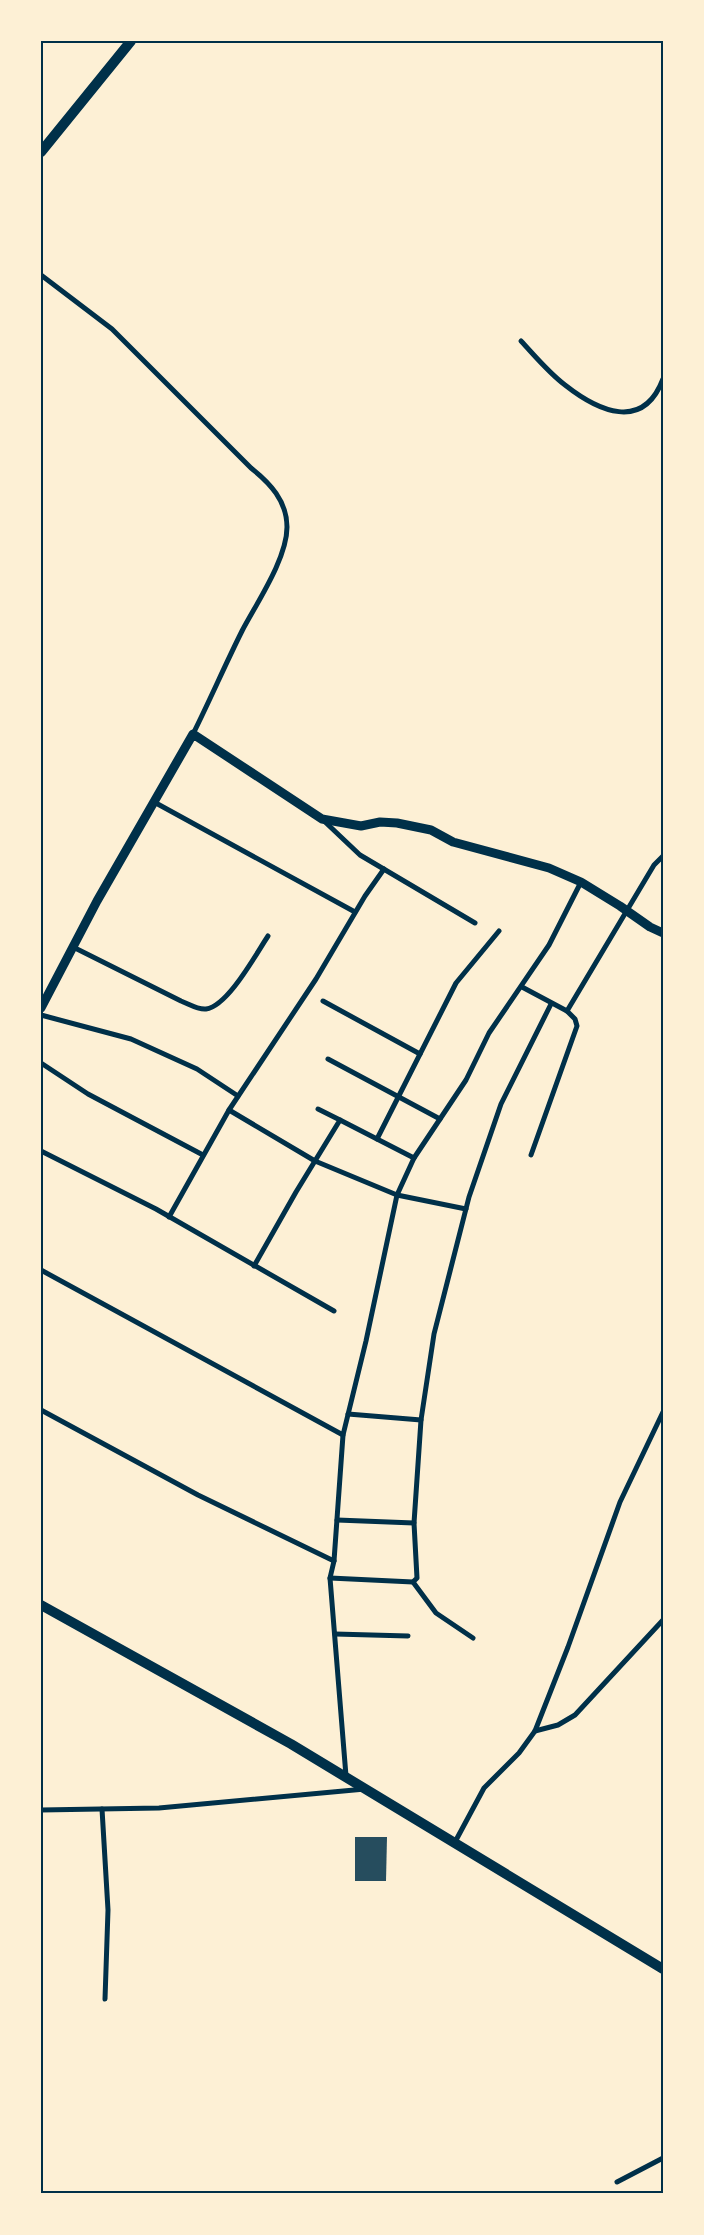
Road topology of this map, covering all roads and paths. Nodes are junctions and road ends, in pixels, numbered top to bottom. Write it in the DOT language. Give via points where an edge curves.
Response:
graph roads {
  1 [pos="131,41"];
  2 [pos="41,152"];
  3 [pos="41,275"];
  4 [pos="521,341"];
  5 [pos="663,380"];
  6 [pos="193,734"];
  7 [pos="154,802"];
  8 [pos="322,819"];
  9 [pos="663,856"];
  10 [pos="384,869"];
  11 [pos="582,882"];
  12 [pos="626,910"];
  13 [pos="355,912"];
  14 [pos="475,922"];
  15 [pos="499,931"];
  16 [pos="663,933"];
  17 [pos="268,936"];
  18 [pos="73,947"];
  19 [pos="522,987"];
  20 [pos="323,1001"];
  21 [pos="551,1004"];
  22 [pos="41,1008"];
  23 [pos="567,1011"];
  24 [pos="41,1015"];
  25 [pos="420,1054"];
  26 [pos="328,1059"];
  27 [pos="41,1064"];
  28 [pos="238,1096"];
  29 [pos="398,1098"];
  30 [pos="318,1109"];
  31 [pos="229,1110"];
  32 [pos="440,1118"];
  33 [pos="340,1120"];
  34 [pos="377,1139"];
  35 [pos="41,1151"];
  36 [pos="204,1155"];
  37 [pos="531,1155"];
  38 [pos="414,1158"];
  39 [pos="315,1161"];
  40 [pos="397,1195"];
  41 [pos="466,1209"];
  42 [pos="169,1217"];
  43 [pos="256,1267"];
  44 [pos="41,1270"];
  45 [pos="334,1312"];
  46 [pos="41,1410"];
  47 [pos="663,1412"];
  48 [pos="348,1414"];
  49 [pos="421,1420"];
  50 [pos="343,1435"];
  51 [pos="337,1520"];
  52 [pos="414,1522"];
  53 [pos="334,1561"];
  54 [pos="330,1578"];
  55 [pos="413,1582"];
  56 [pos="41,1606"];
  57 [pos="663,1620"];
  58 [pos="335,1634"];
  59 [pos="408,1636"];
  60 [pos="472,1638"];
  61 [pos="535,1731"];
  62 [pos="346,1776"];
  63 [pos="368,1789"];
  64 [pos="102,1809"];
  65 [pos="41,1810"];
  66 [pos="455,1842"];
  67 [pos="663,1969"];
  68 [pos="105,1999"];
  69 [pos="663,2158"];
  70 [pos="617,2182"];
  1 -- 2 [label="main road"];
  3 -- 6 [label="street" via="112,328 251,468 266,479 282,500 287,527 284,545"];
  4 -- 5 [label="street" via="565,385 618,413 635,412 647,404"];
  6 -- 7 [label="street"];
  6 -- 8 [label="street"];
  7 -- 13 [label="street"];
  7 -- 18 [label="street"];
  8 -- 10 [label="street" via="354,850"];
  8 -- 11 [label="street" via="361,826 397,823 431,830 454,842 549,868"];
  9 -- 12 [label="street"];
  10 -- 13 [label="street"];
  10 -- 14 [label="street"];
  11 -- 12 [label="street"];
  11 -- 19 [label="street" via="549,946"];
  12 -- 16 [label="street"];
  12 -- 23 [label="street"];
  13 -- 28 [label="street" via="316,979"];
  15 -- 25 [label="street" via="456,983"];
  17 -- 18 [label="street" via="225,999 206,1009 181,1001"];
  18 -- 22 [label="street"];
  19 -- 21 [label="street"];
  19 -- 32 [label="street" via="489,1033 466,1080"];
  20 -- 25 [label="street"];
  21 -- 23 [label="street"];
  21 -- 41 [label="street" via="502,1104"];
  23 -- 37 [label="street" via="575,1019 575,1035"];
  24 -- 28 [label="street" via="131,1039 197,1069"];
  25 -- 29 [label="street"];
  26 -- 29 [label="street"];
  27 -- 36 [label="street" via="88,1094"];
  28 -- 31 [label="street"];
  29 -- 32 [label="street"];
  29 -- 34 [label="street"];
  30 -- 33 [label="street"];
  31 -- 36 [label="street"];
  31 -- 39 [label="street"];
  32 -- 38 [label="street"];
  33 -- 34 [label="street"];
  33 -- 39 [label="street"];
  34 -- 38 [label="street"];
  35 -- 42 [label="street"];
  36 -- 42 [label="street"];
  38 -- 40 [label="street"];
  39 -- 40 [label="street"];
  39 -- 43 [label="street"];
  40 -- 41 [label="street"];
  40 -- 48 [label="street"];
  41 -- 49 [label="street" via="434,1334"];
  42 -- 43 [label="street"];
  43 -- 45 [label="street"];
  44 -- 50 [label="street"];
  46 -- 53 [label="street" via="198,1495"];
  47 -- 61 [label="street" via="620,1502"];
  48 -- 49 [label="street"];
  48 -- 50 [label="street"];
  49 -- 52 [label="street"];
  50 -- 51 [label="street"];
  51 -- 52 [label="street"];
  51 -- 53 [label="street"];
  52 -- 55 [label="street" via="417,1578"];
  53 -- 54 [label="street"];
  54 -- 55 [label="street"];
  54 -- 58 [label="street"];
  55 -- 60 [label="street" via="436,1614"];
  56 -- 62 [label="main road"];
  57 -- 61 [label="street" via="575,1715 558,1725"];
  58 -- 59 [label="street"];
  58 -- 62 [label="street"];
  61 -- 66 [label="street" via="519,1753 484,1788"];
  62 -- 63 [label="main road"];
  63 -- 64 [label="street" via="159,1808"];
  63 -- 66 [label="main road"];
  64 -- 65 [label="street"];
  64 -- 68 [label="street" via="108,1910"];
  66 -- 67 [label="main road"];
  69 -- 70 [label="street"];
}
